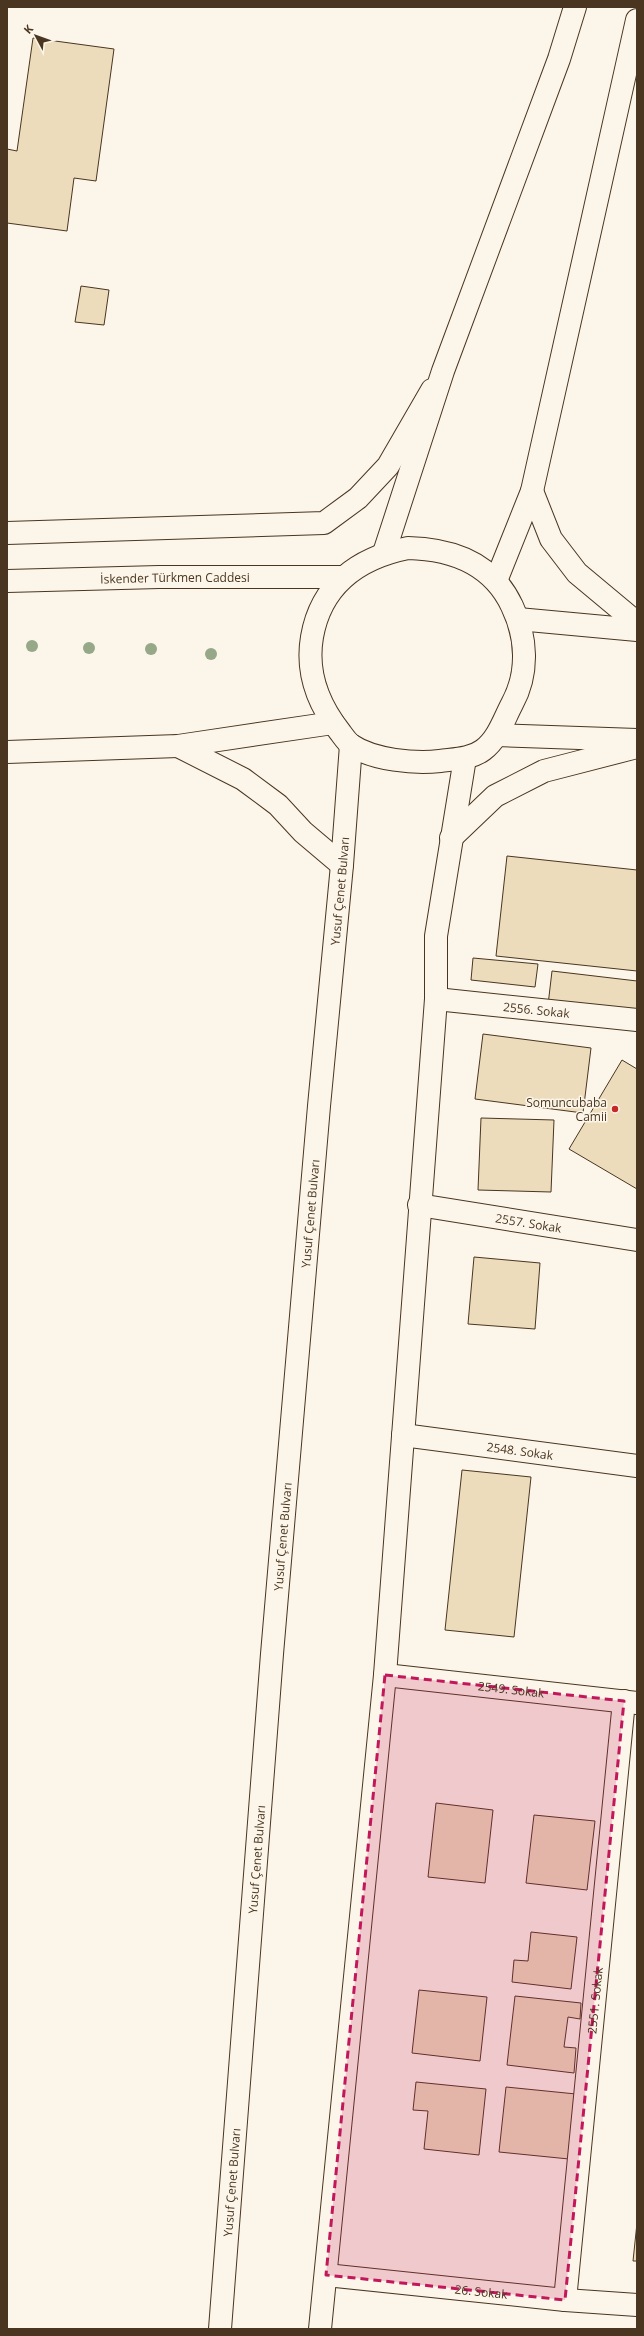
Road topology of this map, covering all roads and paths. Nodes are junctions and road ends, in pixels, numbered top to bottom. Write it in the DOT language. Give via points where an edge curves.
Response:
graph roads {
  1 [pos="575,7"];
  2 [pos="637,20"];
  3 [pos="442,371"];
  4 [pos="532,491"];
  5 [pos="7,532"];
  6 [pos="384,553"];
  7 [pos="343,577"];
  8 [pos="496,581"];
  9 [pos="7,582"];
  10 [pos="518,619"];
  11 [pos="637,623"];
  12 [pos="637,630"];
  13 [pos="333,723"];
  14 [pos="497,735"];
  15 [pos="637,740"];
  16 [pos="350,745"];
  17 [pos="178,746"];
  18 [pos="637,748"];
  19 [pos="7,752"];
  20 [pos="465,758"];
  21 [pos="451,838"];
  22 [pos="342,865"];
  23 [pos="436,999"];
  24 [pos="637,1020"];
  25 [pos="419,1205"];
  26 [pos="637,1240"];
  27 [pos="403,1435"];
  28 [pos="637,1466"];
  29 [pos="385,1675"];
  30 [pos="631,1702"];
  31 [pos="326,2275"];
  32 [pos="565,2300"];
  33 [pos="637,2305"];
  34 [pos="220,2329"];
  35 [pos="320,2329"];
  1 -- 3 [label="main road" via="559,59"];
  2 -- 4 [label="main road"];
  3 -- 5 [label="main road" via="388,466 358,498 324,522"];
  3 -- 6 [label="main road"];
  4 -- 8 [label="main road"];
  4 -- 11 [label="main road" via="552,539 577,573"];
  6 -- 7 [label="main road"];
  6 -- 8 [label="main road" via="408,548 456,554"];
  7 -- 9 [label="main road, İskender Türkmen Caddesi" via="159,577"];
  7 -- 13 [label="main road" via="326,598 315,622 310,648 311,675 319,700"];
  8 -- 10 [label="main road" via="509,599"];
  10 -- 12 [label="main road"];
  10 -- 14 [label="main road" via="524,644 524,669 518,694"];
  13 -- 16 [label="main road"];
  13 -- 17 [label="main road"];
  14 -- 15 [label="main road"];
  14 -- 20 [label="main road" via="483,750"];
  16 -- 20 [label="main road" via="405,763"];
  16 -- 22 [label="main road, Yusuf Çenet Bulvarı"];
  17 -- 19 [label="main road"];
  17 -- 22 [label="main road" via="243,779 278,805 303,832"];
  18 -- 21 [label="main road" via="544,771 495,796"];
  20 -- 21 [label="main road"];
  21 -- 23 [label="main road" via="436,936"];
  22 -- 34 [label="main road, Yusuf Çenet Bulvarı" via="272,1654"];
  23 -- 24 [label="main road, 2556. Sokak"];
  23 -- 25 [label="main road"];
  25 -- 26 [label="main road, 2557. Sokak"];
  25 -- 27 [label="main road"];
  27 -- 28 [label="main road, 2548. Sokak"];
  27 -- 29 [label="main road"];
  29 -- 30 [label="main road, 2549. Sokak"];
  29 -- 31 [label="main road"];
  30 -- 32 [label="main road, 2551. Sokak"];
  31 -- 32 [label="main road, 26. Sokak"];
  31 -- 35 [label="main road"];
  32 -- 33 [label="main road, 26. Sokak"];
}
